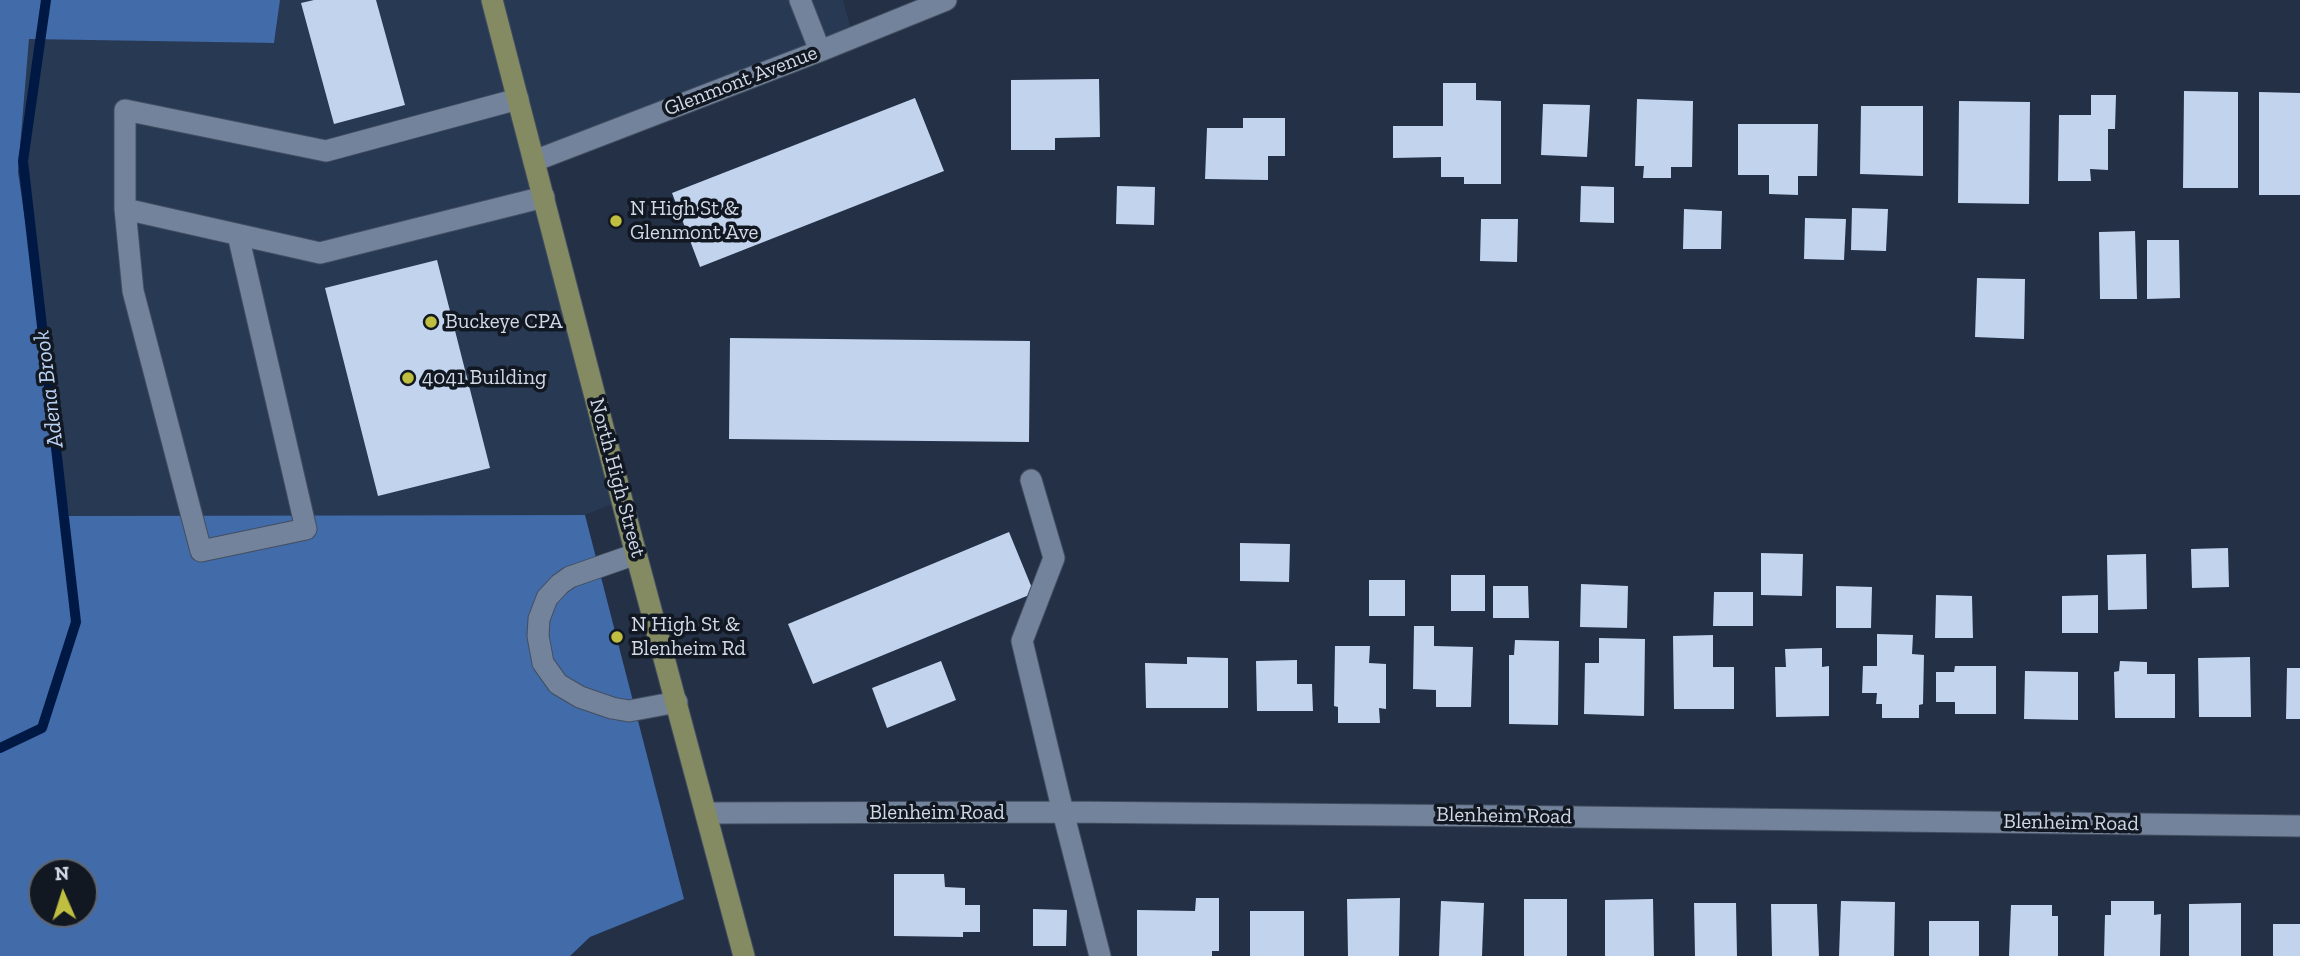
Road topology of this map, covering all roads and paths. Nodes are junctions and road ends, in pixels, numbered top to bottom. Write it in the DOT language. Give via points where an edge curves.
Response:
graph roads {
  1 [pos="492,0"];
  2 [pos="800,0"];
  3 [pos="946,0"];
  4 [pos="820,51"];
  5 [pos="518,99"];
  6 [pos="534,161"];
  7 [pos="544,197"];
  8 [pos="125,209"];
  9 [pos="238,235"];
  10 [pos="1031,480"];
  11 [pos="636,554"];
  12 [pos="677,702"];
  13 [pos="708,813"];
  14 [pos="1063,813"];
  15 [pos="2300,826"];
  16 [pos="744,956"];
  17 [pos="1100,956"];
  1 -- 5 [label="main road, North High Street"];
  2 -- 4 [label="street"];
  3 -- 4 [label="street, Glenmont Avenue"];
  4 -- 6 [label="street, Glenmont Avenue"];
  5 -- 6 [label="main road, North High Street"];
  5 -- 8 [label="street" via="326,151 125,110"];
  6 -- 7 [label="main road, North High Street"];
  7 -- 9 [label="street" via="320,253"];
  7 -- 11 [label="main road, North High Street"];
  8 -- 9 [label="street"];
  8 -- 9 [label="street" via="133,291 201,551 306,529"];
  10 -- 14 [label="street" via="1054,558 1022,641"];
  11 -- 12 [label="main road, North High Street"];
  11 -- 12 [label="street" via="570,577 547,598 538,619 543,663 558,684 612,708 629,711"];
  12 -- 13 [label="main road, North High Street"];
  13 -- 14 [label="street, Blenheim Road"];
  13 -- 16 [label="main road, North High Street"];
  14 -- 15 [label="street, Blenheim Road"];
  14 -- 17 [label="street"];
}
